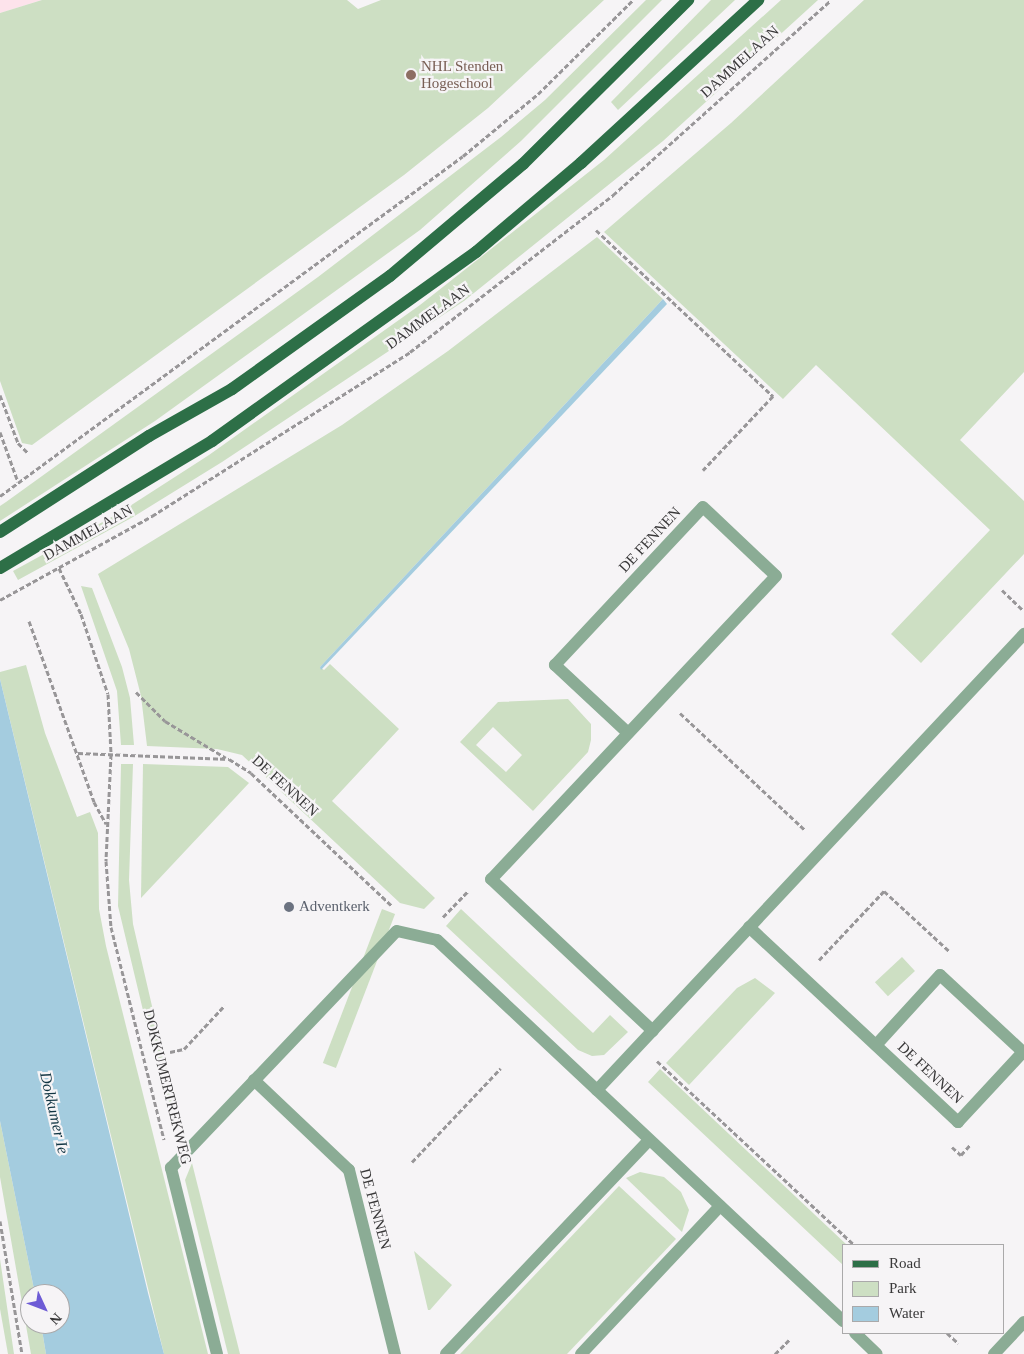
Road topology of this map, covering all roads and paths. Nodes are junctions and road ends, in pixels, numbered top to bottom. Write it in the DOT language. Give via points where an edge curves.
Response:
graph roads {
  1 [pos="633,0"];
  2 [pos="688,0"];
  3 [pos="758,0"];
  4 [pos="831,0"];
  5 [pos="596,230"];
  6 [pos="0,395"];
  7 [pos="0,432"];
  8 [pos="28,453"];
  9 [pos="702,470"];
  10 [pos="18,482"];
  11 [pos="0,496"];
  12 [pos="0,532"];
  13 [pos="0,568"];
  14 [pos="59,568"];
  15 [pos="1002,590"];
  16 [pos="0,600"];
  17 [pos="1024,611"];
  18 [pos="29,621"];
  19 [pos="1024,634"];
  20 [pos="136,692"];
  21 [pos="663,697"];
  22 [pos="628,733"];
  23 [pos="78,753"];
  24 [pos="111,754"];
  25 [pos="229,760"];
  26 [pos="107,824"];
  27 [pos="824,847"];
  28 [pos="491,879"];
  29 [pos="401,909"];
  30 [pos="434,918"];
  31 [pos="749,927"];
  32 [pos="225,1005"];
  33 [pos="653,1031"];
  34 [pos="640,1045"];
  35 [pos="876,1045"];
  36 [pos="170,1052"];
  37 [pos="501,1068"];
  38 [pos="254,1080"];
  39 [pos="597,1090"];
  40 [pos="649,1140"];
  41 [pos="412,1162"];
  42 [pos="171,1168"];
  43 [pos="720,1206"];
  44 [pos="0,1221"];
  45 [pos="853,1244"];
  46 [pos="842,1321"];
  47 [pos="1024,1322"];
  48 [pos="856,1334"];
  49 [pos="948,1334"];
  50 [pos="789,1340"];
  51 [pos="958,1343"];
  52 [pos="22,1354"];
  53 [pos="217,1354"];
  54 [pos="395,1354"];
  55 [pos="446,1354"];
  56 [pos="581,1354"];
  57 [pos="775,1354"];
  58 [pos="877,1354"];
  59 [pos="994,1354"];
  1 -- 10 [label="path" via="544,88 463,156"];
  2 -- 12 [label="main road" via="523,164 390,276 232,389 149,436"];
  3 -- 13 [label="main road, DAMMELAAN" via="581,163 469,257 179,463"];
  4 -- 14 [label="path, DAMMELAAN" via="613,195 410,352 177,500"];
  5 -- 9 [label="path" via="772,396"];
  6 -- 8 [label="path" via="18,443"];
  7 -- 10 [label="path"];
  10 -- 11 [label="path"];
  14 -- 16 [label="path, DAMMELAAN"];
  14 -- 24 [label="path, DOKKUMERTREKWEG" via="80,614 108,694"];
  15 -- 17 [label="path"];
  18 -- 23 [label="path, DOKKUMERTREKWEG"];
  19 -- 27 [label="street"];
  20 -- 25 [label="path" via="165,720"];
  21 -- 22 [label="street, DE FENNEN"];
  21 -- 22 [label="street, DE FENNEN" via="776,576 703,507 555,665"];
  21 -- 27 [label="path"];
  22 -- 28 [label="street, DE FENNEN"];
  23 -- 24 [label="path, DE FENNEN"];
  23 -- 26 [label="path, DOKKUMERTREKWEG" via="94,802"];
  24 -- 25 [label="path, DE FENNEN"];
  24 -- 26 [label="path, DOKKUMERTREKWEG"];
  25 -- 29 [label="path, DE FENNEN" via="250,773 393,907"];
  26 -- 42 [label="path, DOKKUMERTREKWEG" via="111,927"];
  27 -- 31 [label="street"];
  28 -- 30 [label="path" via="475,884 441,919"];
  28 -- 33 [label="street"];
  31 -- 33 [label="street"];
  31 -- 35 [label="street, DE FENNEN"];
  32 -- 36 [label="path" via="184,1049"];
  33 -- 34 [label="street"];
  34 -- 39 [label="street"];
  34 -- 45 [label="path"];
  35 -- 35 [label="street, DE FENNEN" via="958,1122 1024,1052 940,975"];
  37 -- 41 [label="path"];
  38 -- 39 [label="street" via="396,931 437,940"];
  38 -- 42 [label="street"];
  38 -- 54 [label="street, DE FENNEN" via="349,1170"];
  39 -- 40 [label="street"];
  40 -- 43 [label="street"];
  40 -- 55 [label="street"];
  42 -- 53 [label="street, DOKKUMERTREKWEG"];
  43 -- 46 [label="street"];
  43 -- 56 [label="street"];
  44 -- 52 [label="path"];
  47 -- 59 [label="street"];
  48 -- 58 [label="street"];
  49 -- 51 [label="path"];
  50 -- 57 [label="path"];
}
